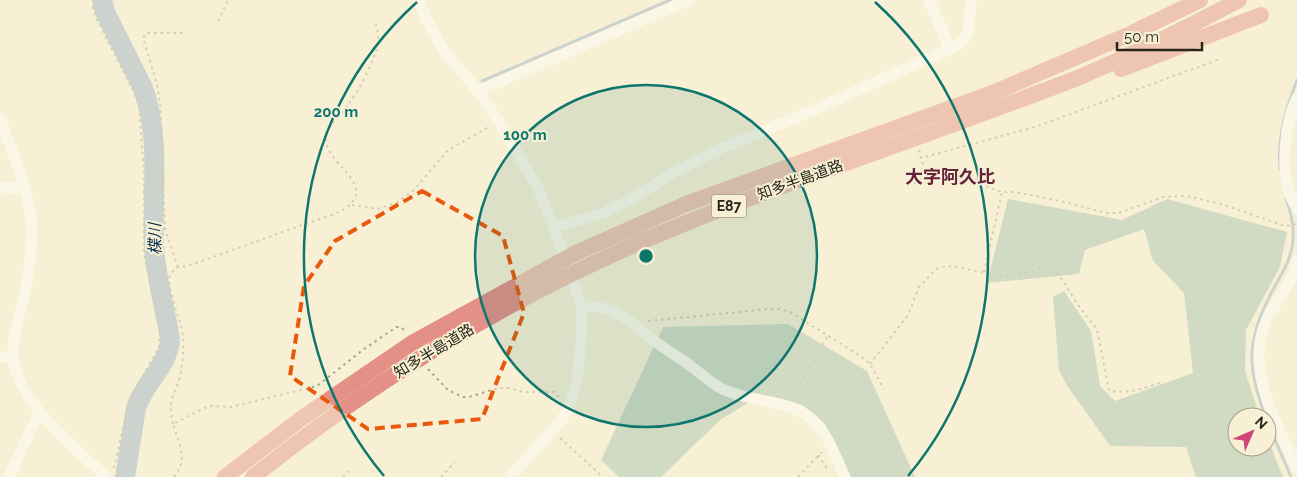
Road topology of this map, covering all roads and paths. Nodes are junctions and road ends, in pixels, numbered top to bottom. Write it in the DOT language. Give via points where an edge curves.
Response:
graph roads {
  1 [pos="93,0"];
  2 [pos="228,0"];
  3 [pos="418,0"];
  4 [pos="689,0"];
  5 [pos="929,0"];
  6 [pos="971,0"];
  7 [pos="1200,0"];
  8 [pos="1239,0"];
  9 [pos="1261,15"];
  10 [pos="218,21"];
  11 [pos="375,21"];
  12 [pos="185,33"];
  13 [pos="950,49"];
  14 [pos="1220,59"];
  15 [pos="478,91"];
  16 [pos="1297,98"];
  17 [pos="1011,103"];
  18 [pos="0,119"];
  19 [pos="499,122"];
  20 [pos="918,148"];
  21 [pos="921,158"];
  22 [pos="926,175"];
  23 [pos="914,184"];
  24 [pos="0,188"];
  25 [pos="24,189"];
  26 [pos="1002,192"];
  27 [pos="352,204"];
  28 [pos="1297,208"];
  29 [pos="1297,224"];
  30 [pos="555,232"];
  31 [pos="1297,261"];
  32 [pos="178,267"];
  33 [pos="984,274"];
  34 [pos="582,307"];
  35 [pos="638,328"];
  36 [pos="405,331"];
  37 [pos="828,335"];
  38 [pos="0,357"];
  39 [pos="13,358"];
  40 [pos="870,364"];
  41 [pos="426,367"];
  42 [pos="1162,382"];
  43 [pos="884,389"];
  44 [pos="559,402"];
  45 [pos="788,407"];
  46 [pos="39,412"];
  47 [pos="173,424"];
  48 [pos="551,432"];
  49 [pos="818,456"];
  50 [pos="837,461"];
  51 [pos="455,462"];
  52 [pos="1297,469"];
  53 [pos="828,470"];
  54 [pos="349,471"];
  55 [pos="109,475"];
  56 [pos="9,477"];
  57 [pos="174,477"];
  58 [pos="225,477"];
  59 [pos="253,477"];
  60 [pos="343,477"];
  61 [pos="440,477"];
  62 [pos="510,477"];
  63 [pos="603,477"];
  64 [pos="798,477"];
  65 [pos="844,477"];
  1 -- 55 [label="path" via="96,18 139,106 144,172 144,254 160,327 159,347 129,401"];
  2 -- 10 [label="path"];
  3 -- 15 [label="street" via="444,51"];
  4 -- 15 [label="street"];
  5 -- 13 [label="street"];
  6 -- 13 [label="street" via="968,33 960,44"];
  7 -- 58 [label="highway, 知多半島道路 / E87" via="995,92 686,204 576,253 412,343 302,418"];
  8 -- 17 [label="highway, 知多半島道路 / E87" via="1079,77"];
  9 -- 17 [label="highway" via="1029,104"];
  11 -- 27 [label="path" via="376,52 350,102 330,126 326,141 329,151 354,185 356,196"];
  12 -- 32 [label="path" via="147,33 143,38 160,103 165,229"];
  13 -- 30 [label="street" via="709,154 628,201"];
  14 -- 21 [label="path" via="1034,127"];
  15 -- 19 [label="street"];
  16 -- 28 [label="street" via="1285,154 1289,191"];
  17 -- 59 [label="highway, 知多半島道路 / E87" via="690,221 598,261 460,334 328,418"];
  18 -- 25 [label="street"];
  19 -- 27 [label="path" via="448,150 412,191 396,203 377,209"];
  19 -- 30 [label="street" via="538,188"];
  20 -- 21 [label="path"];
  21 -- 22 [label="path"];
  22 -- 23 [label="path"];
  22 -- 26 [label="path" via="968,173 982,185"];
  24 -- 25 [label="street"];
  25 -- 39 [label="street" via="32,230 25,292 13,337"];
  26 -- 29 [label="path" via="1112,214 1163,197 1186,196 1285,226"];
  26 -- 33 [label="path"];
  27 -- 32 [label="path" via="274,236"];
  30 -- 34 [label="street"];
  31 -- 52 [label="street" via="1267,319 1259,351 1263,386"];
  32 -- 47 [label="path" via="169,280 180,320 183,347 181,373 171,400"];
  33 -- 40 [label="path" via="946,266 936,269 919,287 908,315"];
  33 -- 42 [label="path" via="1006,276 1050,269 1061,278 1097,329 1109,391 1129,391"];
  34 -- 35 [label="street" via="598,306 613,311"];
  34 -- 48 [label="street" via="573,398"];
  35 -- 37 [label="path" via="643,323 657,320 780,309"];
  35 -- 45 [label="street" via="726,391"];
  36 -- 47 [label="path" via="396,327 317,386 231,407 204,408"];
  37 -- 40 [label="path"];
  37 -- 45 [label="path"];
  38 -- 39 [label="street"];
  39 -- 46 [label="street" via="24,390"];
  40 -- 43 [label="path"];
  41 -- 44 [label="path" via="448,390 463,397 505,388 523,392 555,392"];
  45 -- 50 [label="street" via="806,414 817,424"];
  46 -- 55 [label="street"];
  46 -- 56 [label="street"];
  47 -- 57 [label="path" via="183,459"];
  48 -- 62 [label="street"];
  48 -- 63 [label="path"];
  49 -- 50 [label="path" via="822,452"];
  49 -- 53 [label="path"];
  49 -- 64 [label="path"];
  50 -- 65 [label="street"];
  51 -- 61 [label="path"];
  54 -- 60 [label="path"];
}
